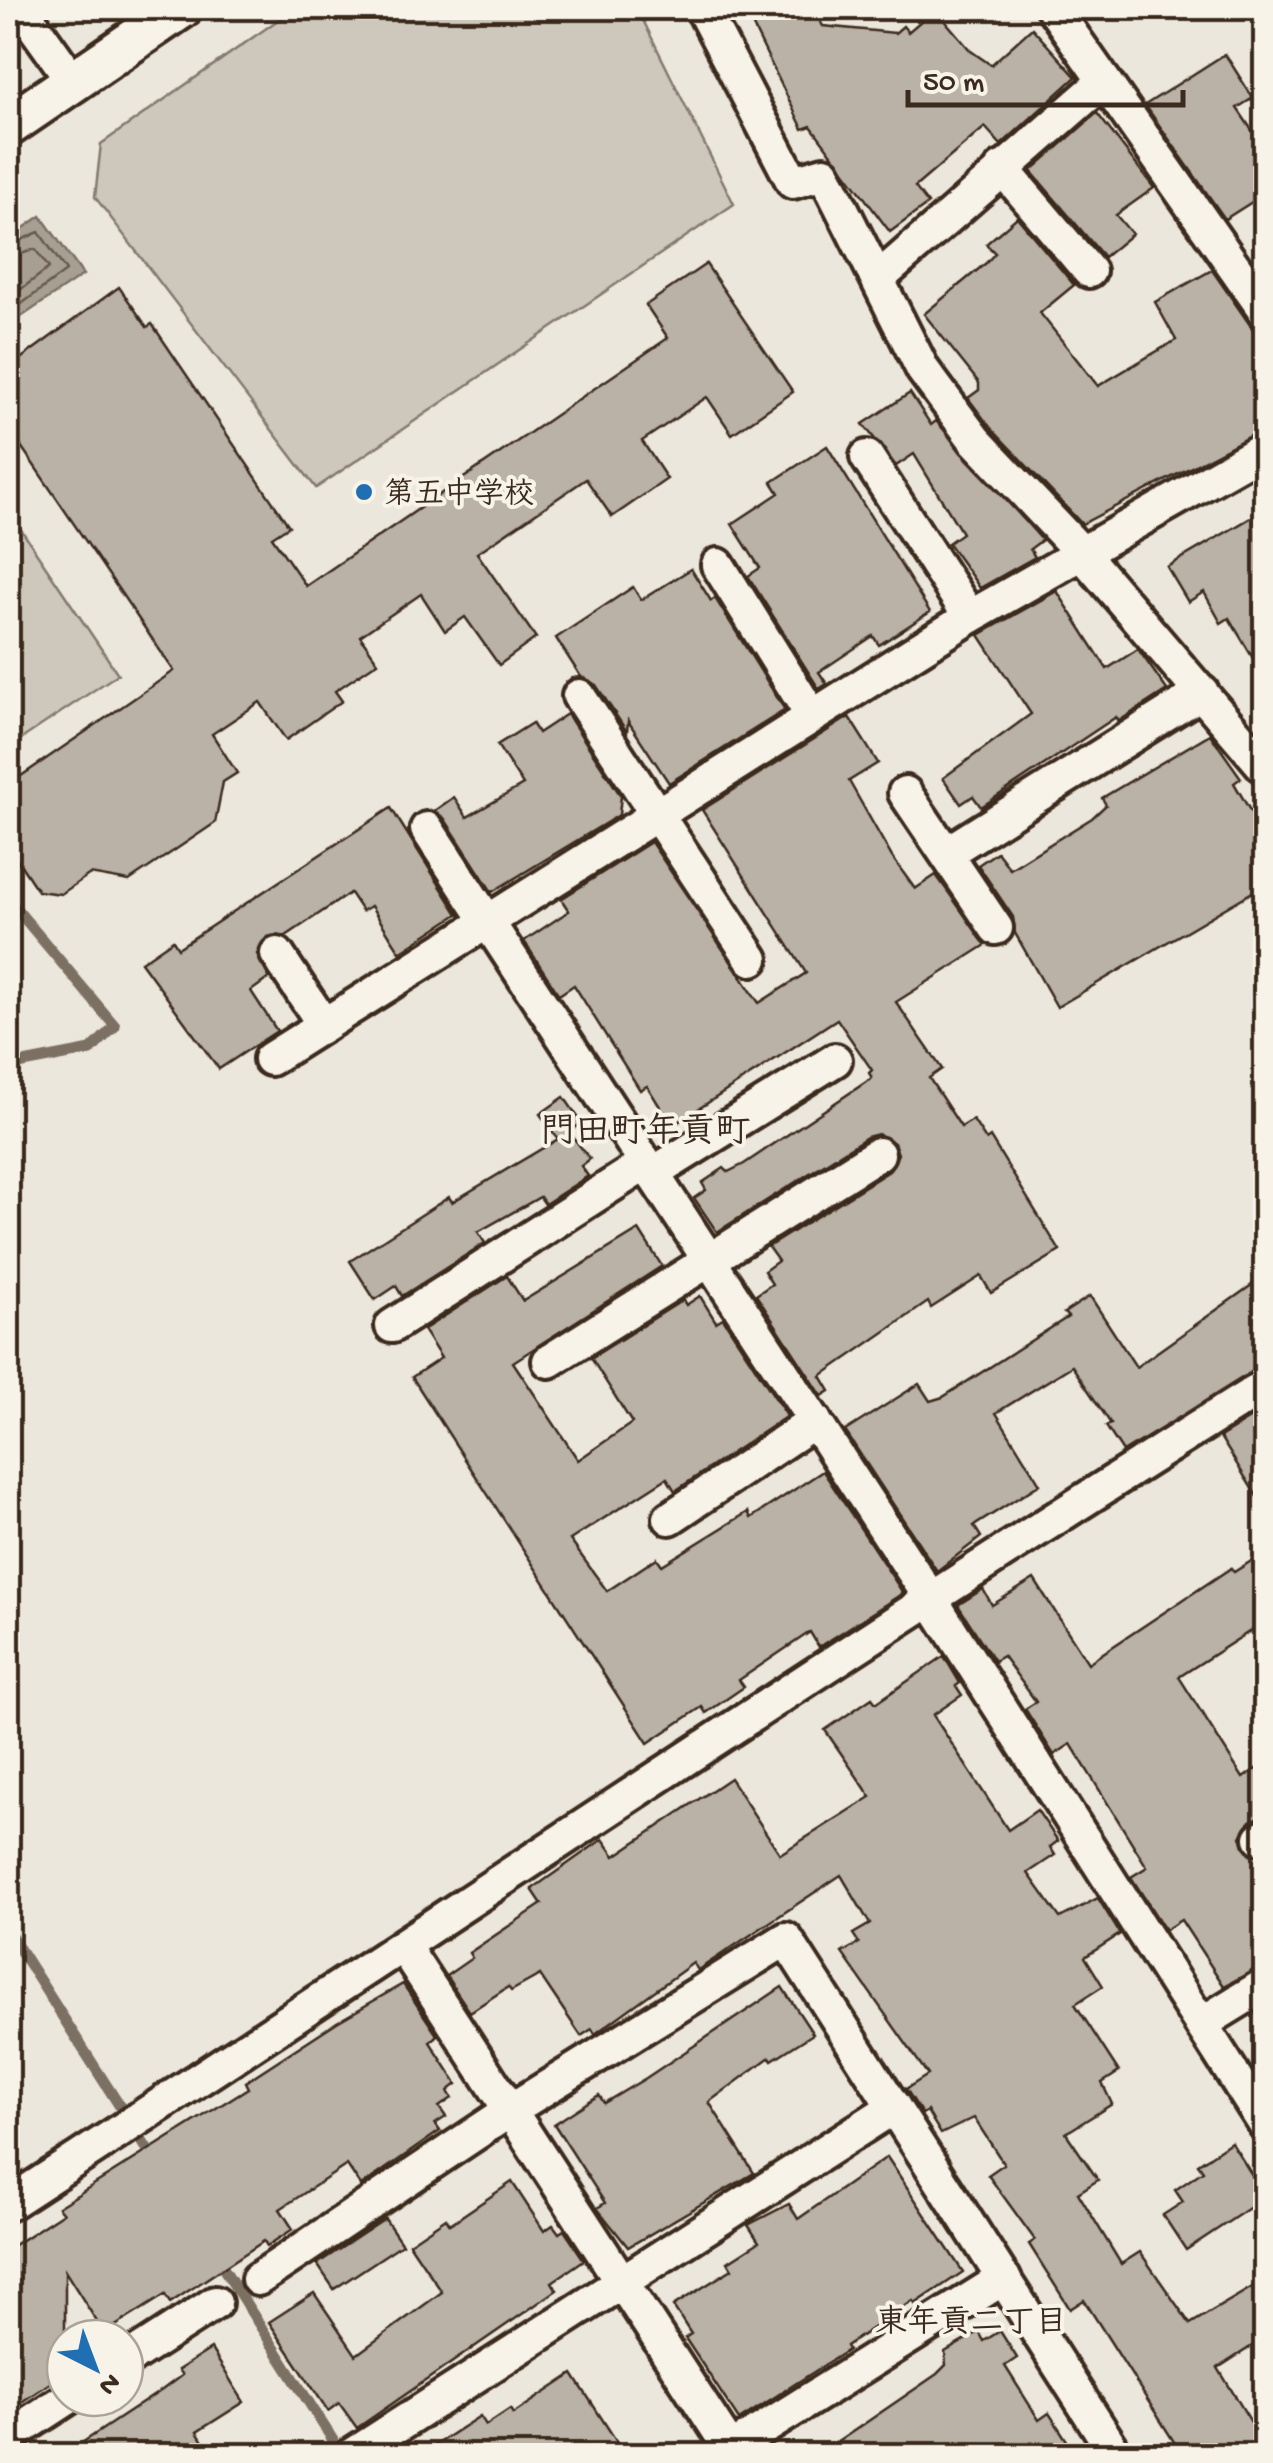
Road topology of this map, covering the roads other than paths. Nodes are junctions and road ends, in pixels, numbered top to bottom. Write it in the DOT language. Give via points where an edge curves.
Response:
graph roads {
  1 [pos="21,8"];
  2 [pos="181,8"];
  3 [pos="702,8"];
  4 [pos="1053,8"];
  5 [pos="73,81"];
  6 [pos="1104,81"];
  7 [pos="8,126"];
  8 [pos="1002,168"];
  9 [pos="1089,271"];
  10 [pos="879,278"];
  11 [pos="1266,312"];
  12 [pos="1266,448"];
  13 [pos="867,457"];
  14 [pos="1080,552"];
  15 [pos="718,565"];
  16 [pos="970,617"];
  17 [pos="1202,692"];
  18 [pos="579,696"];
  19 [pos="812,716"];
  20 [pos="1266,769"];
  21 [pos="906,793"];
  22 [pos="656,814"];
  23 [pos="427,829"];
  24 [pos="948,852"];
  25 [pos="486,920"];
  26 [pos="996,928"];
  27 [pos="276,954"];
  28 [pos="752,959"];
  29 [pos="324,1025"];
  30 [pos="270,1060"];
  31 [pos="835,1060"];
  32 [pos="878,1154"];
  33 [pos="649,1169"];
  34 [pos="709,1260"];
  35 [pos="392,1326"];
  36 [pos="549,1361"];
  37 [pos="1266,1385"];
  38 [pos="814,1421"];
  39 [pos="670,1518"];
  40 [pos="929,1596"];
  41 [pos="404,1947"];
  42 [pos="1266,1984"];
  43 [pos="1201,2024"];
  44 [pos="894,2107"];
  45 [pos="512,2108"];
  46 [pos="1266,2126"];
  47 [pos="8,2204"];
  48 [pos="1004,2278"];
  49 [pos="258,2279"];
  50 [pos="622,2280"];
  51 [pos="215,2303"];
  52 [pos="145,2349"];
  53 [pos="45,2413"];
  54 [pos="8,2437"];
  55 [pos="733,2452"];
  56 [pos="351,2456"];
  57 [pos="1118,2456"];
  1 -- 5 [label="street"];
  2 -- 5 [label="street"];
  3 -- 10 [label="street" via="792,182 824,172"];
  4 -- 6 [label="street"];
  5 -- 7 [label="street"];
  6 -- 8 [label="street"];
  6 -- 11 [label="street"];
  8 -- 9 [label="street"];
  8 -- 10 [label="street"];
  10 -- 14 [label="street" via="934,384 1010,480"];
  12 -- 14 [label="street"];
  13 -- 16 [label="street"];
  14 -- 16 [label="street"];
  14 -- 17 [label="street"];
  15 -- 19 [label="street"];
  16 -- 19 [label="street"];
  17 -- 20 [label="street"];
  17 -- 24 [label="street"];
  18 -- 22 [label="street"];
  19 -- 22 [label="street"];
  21 -- 24 [label="street"];
  22 -- 25 [label="street"];
  22 -- 28 [label="street"];
  23 -- 25 [label="street"];
  24 -- 26 [label="street"];
  25 -- 29 [label="street"];
  25 -- 33 [label="street"];
  27 -- 29 [label="street"];
  29 -- 30 [label="street"];
  31 -- 33 [label="street"];
  32 -- 34 [label="street"];
  33 -- 34 [label="street"];
  33 -- 35 [label="street"];
  34 -- 36 [label="street"];
  34 -- 38 [label="street"];
  37 -- 40 [label="street"];
  38 -- 39 [label="street"];
  38 -- 40 [label="street"];
  40 -- 41 [label="street"];
  40 -- 43 [label="street"];
  41 -- 45 [label="street"];
  41 -- 47 [label="street"];
  42 -- 43 [label="street"];
  43 -- 46 [label="street"];
  44 -- 45 [label="street" via="786,1939"];
  44 -- 48 [label="street"];
  44 -- 50 [label="street"];
  45 -- 49 [label="street"];
  45 -- 50 [label="street"];
  48 -- 55 [label="street"];
  48 -- 57 [label="street"];
  50 -- 55 [label="street"];
  50 -- 56 [label="street"];
  51 -- 52 [label="street"];
  53 -- 54 [label="street"];
}
